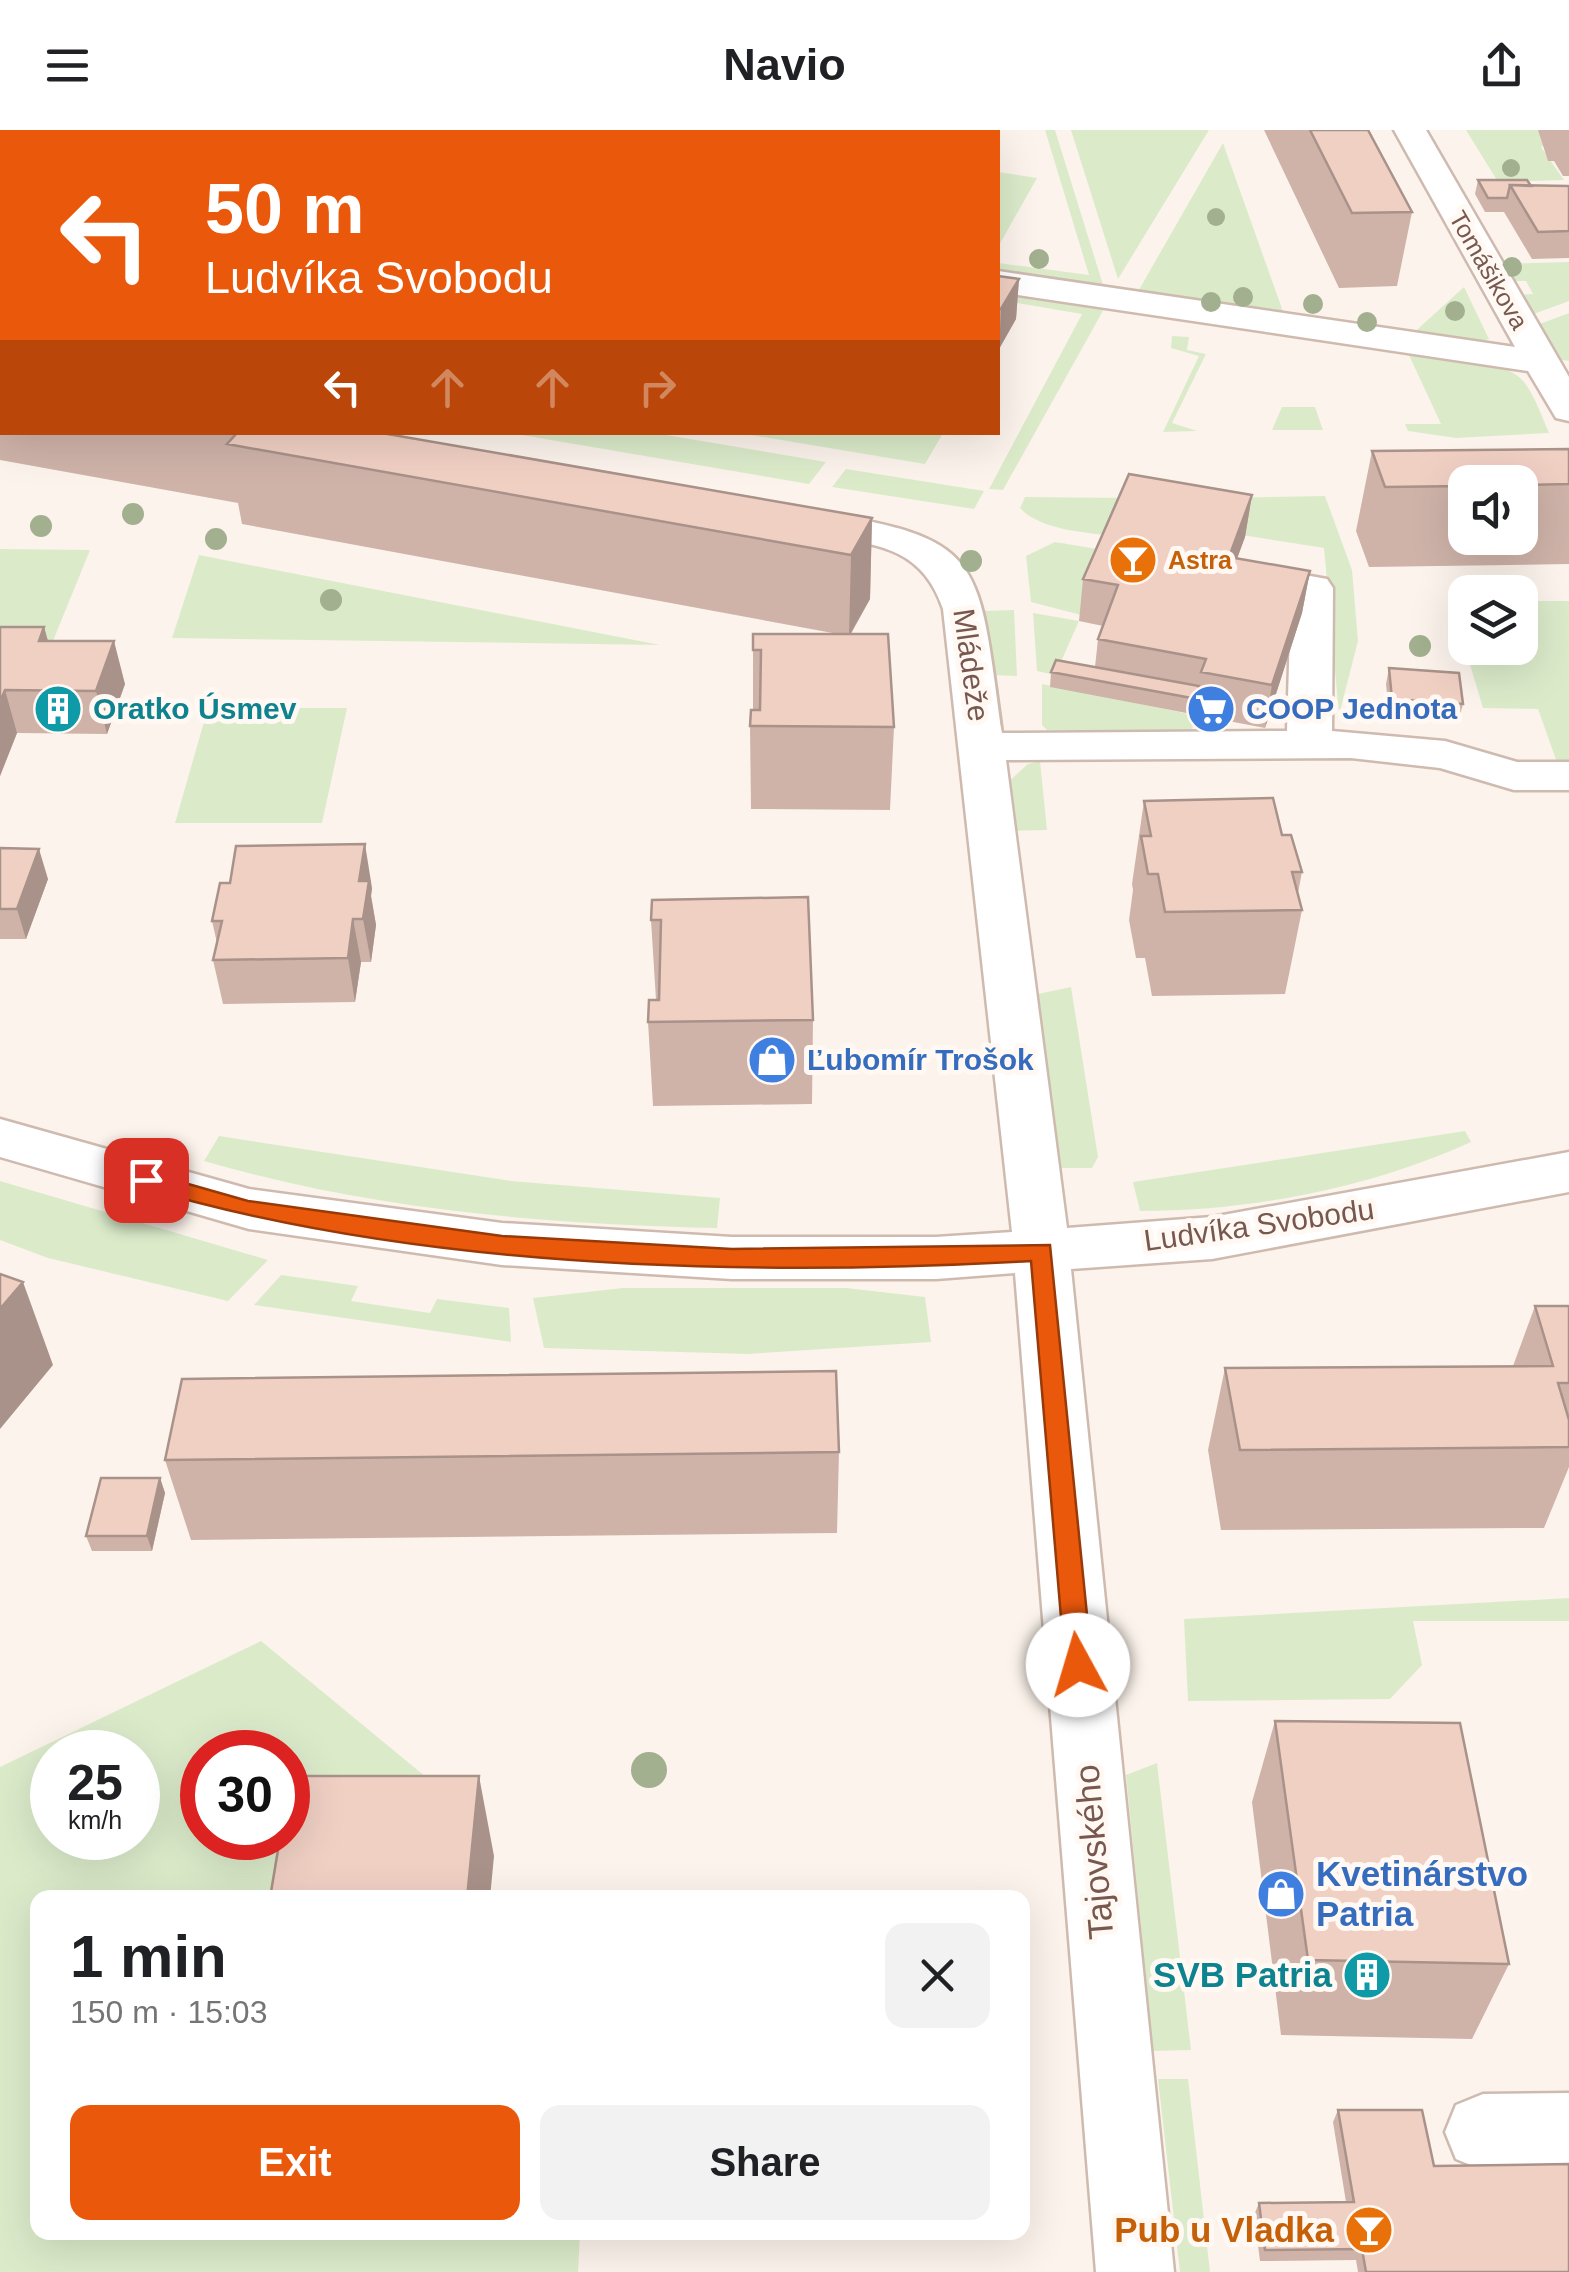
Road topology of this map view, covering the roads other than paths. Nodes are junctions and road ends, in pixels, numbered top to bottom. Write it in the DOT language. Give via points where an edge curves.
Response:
graph roads {
  1 [pos="1410,130"];
  2 [pos="1468,234"];
  3 [pos="1514,234"];
  4 [pos="1000,282"];
  5 [pos="1540,362"];
  6 [pos="1569,410"];
  7 [pos="763,515"];
  8 [pos="1250,577"];
  9 [pos="1309,744"];
  10 [pos="982,747"];
  11 [pos="1569,776"];
  12 [pos="0,1138"];
  13 [pos="1569,1172"];
  14 [pos="1042,1252"];
  15 [pos="1569,2131"];
  16 [pos="1483,2132"];
  17 [pos="1135,2272"];
  1 -- 2 [label="street, Tomášikova"];
  2 -- 3 [label="street"];
  2 -- 5 [label="street, Tomášikova"];
  4 -- 5 [label="street"];
  5 -- 6 [label="street, Tomášikova"];
  7 -- 10 [label="street, Mládeže" via="919,543 949,569 961,595"];
  8 -- 9 [label="street" via="1312,588"];
  9 -- 10 [label="street"];
  9 -- 11 [label="street" via="1445,755 1514,776"];
  10 -- 14 [label="street, Mládeže"];
  12 -- 14 [label="street, Ludvíka Svobodu" via="248,1209 502,1244 732,1258"];
  13 -- 14 [label="street, Ludvíka Svobodu" via="1212,1238"];
  14 -- 17 [label="street, Tajovského"];
  15 -- 16 [label="street"];
}
